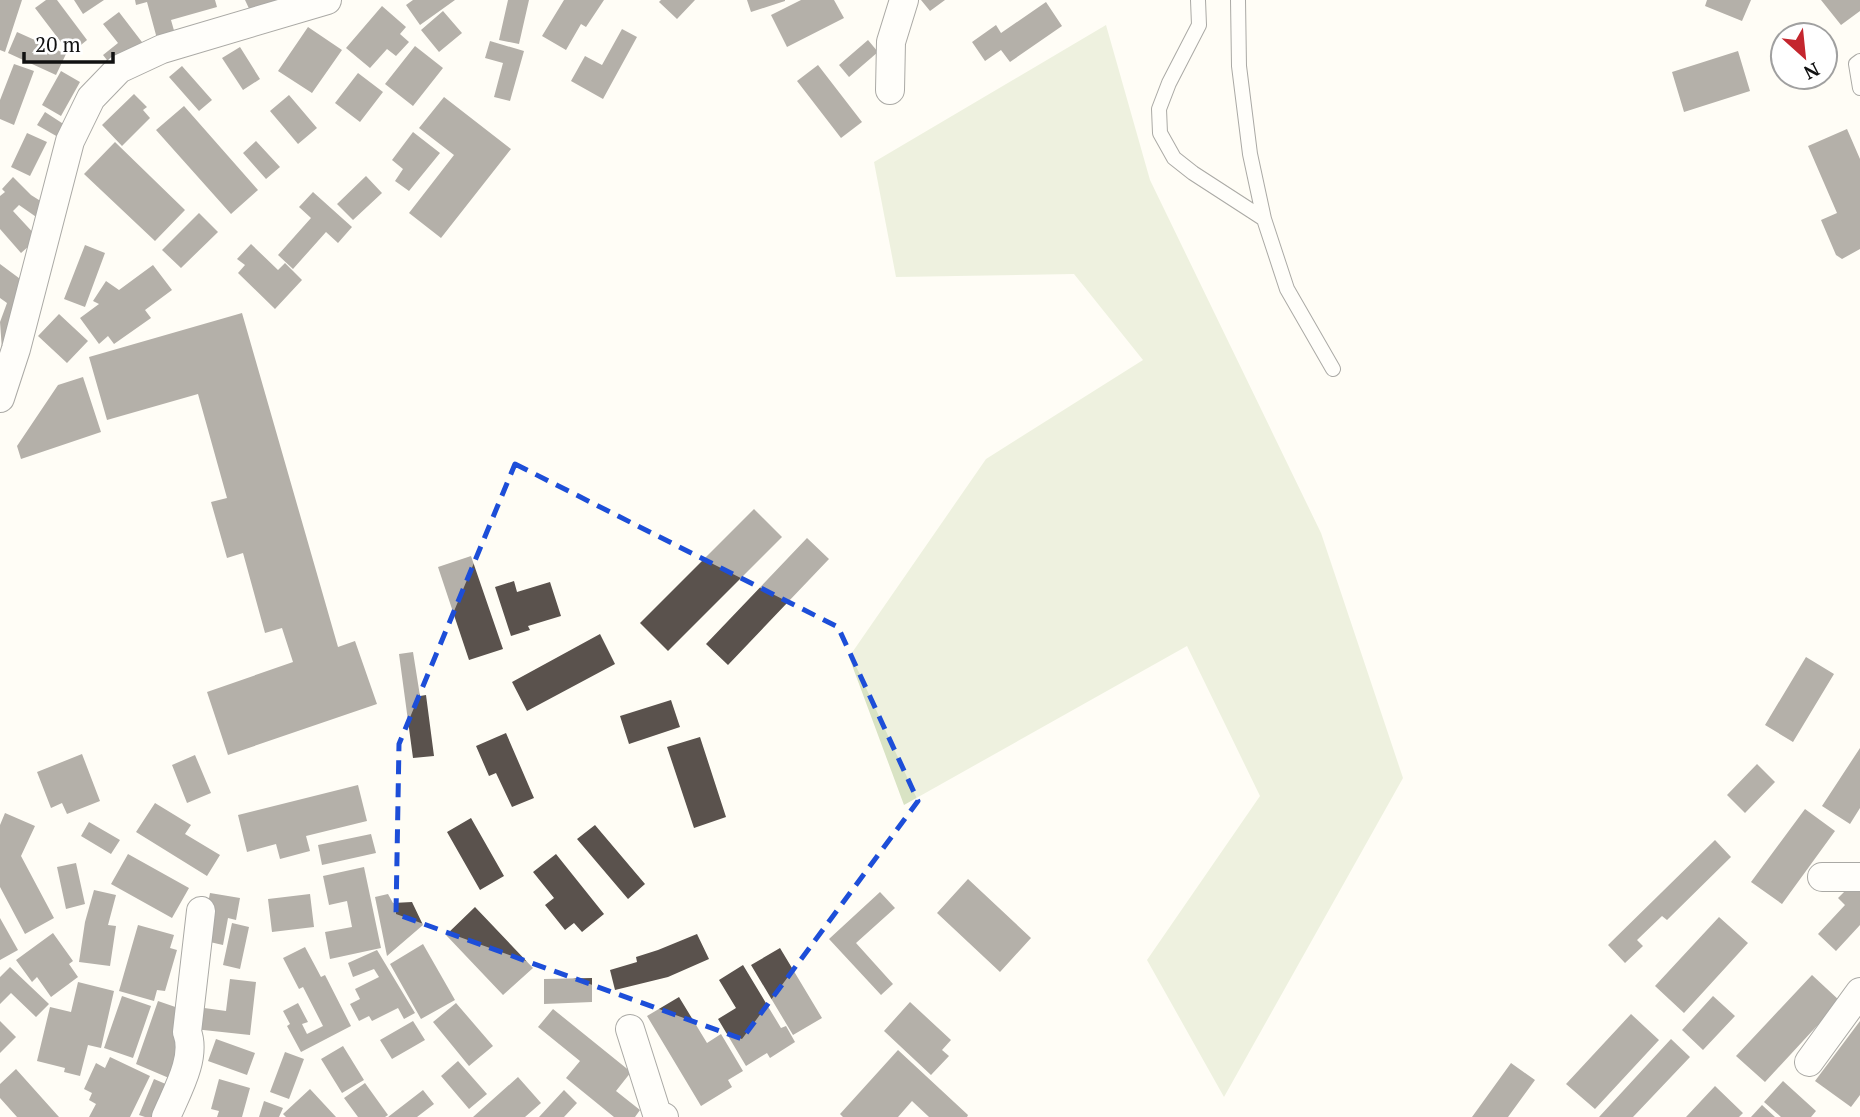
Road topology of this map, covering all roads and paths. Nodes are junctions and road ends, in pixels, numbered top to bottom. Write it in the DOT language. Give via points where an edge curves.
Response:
graph roads {
  1 [pos="327,0"];
  2 [pos="904,0"];
  3 [pos="1198,0"];
  4 [pos="1238,0"];
  5 [pos="1860,61"];
  6 [pos="1860,88"];
  7 [pos="890,90"];
  8 [pos="1264,219"];
  9 [pos="1333,369"];
  10 [pos="0,398"];
  11 [pos="1822,877"];
  12 [pos="1860,877"];
  13 [pos="201,911"];
  14 [pos="1860,992"];
  15 [pos="630,1029"];
  16 [pos="1809,1062"];
  17 [pos="658,1116"];
  18 [pos="166,1117"];
  1 -- 10 [label="street" via="162,49 119,69 91,98 70,141"];
  2 -- 7 [label="street" via="891,42"];
  3 -- 8 [label="lane" via="1199,25 1168,83 1159,109 1160,133 1174,158"];
  4 -- 8 [label="lane" via="1239,66"];
  5 -- 6 [label="lane" via="1856,64"];
  8 -- 9 [label="lane" via="1287,289"];
  11 -- 12 [label="street"];
  13 -- 18 [label="street" via="185,1072"];
  14 -- 16 [label="street"];
  15 -- 17 [label="street"];
}
